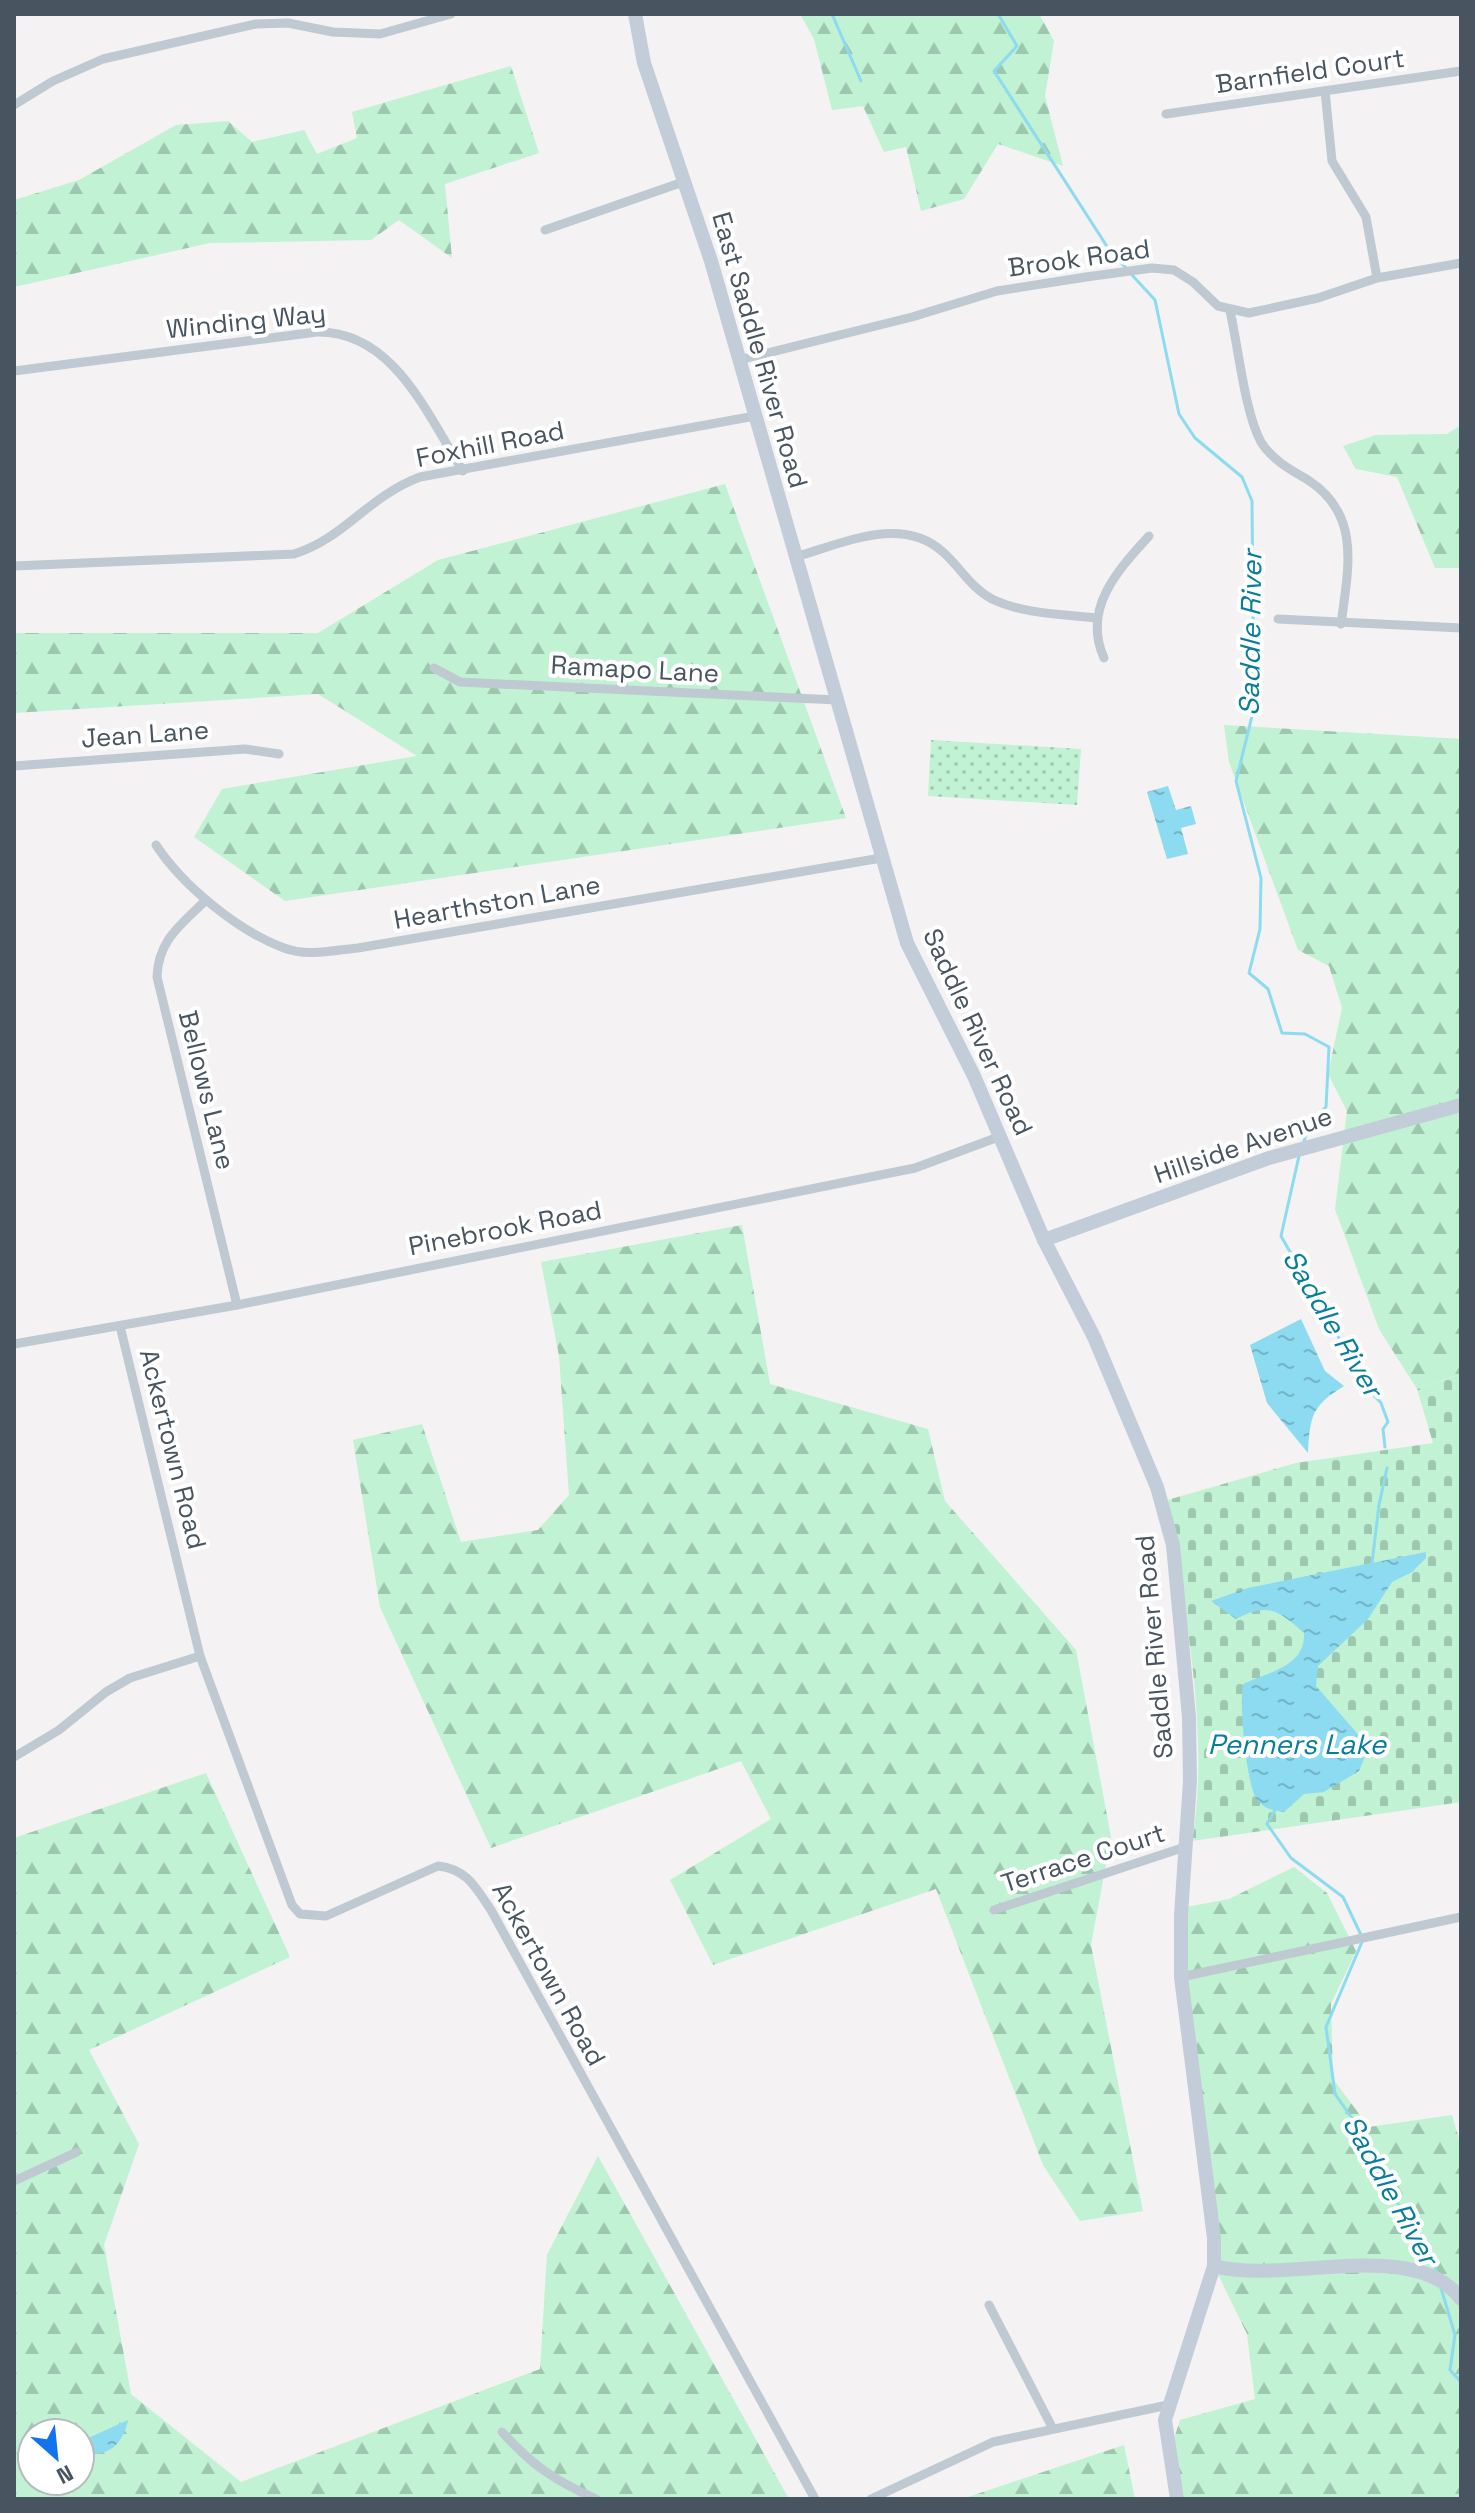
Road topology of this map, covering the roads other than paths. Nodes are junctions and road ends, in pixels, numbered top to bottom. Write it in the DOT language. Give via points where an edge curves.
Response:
graph roads {
  1 [pos="451,14"];
  2 [pos="635,14"];
  3 [pos="1461,71"];
  4 [pos="1325,91"];
  5 [pos="14,105"];
  6 [pos="1166,114"];
  7 [pos="683,182"];
  8 [pos="545,230"];
  9 [pos="1461,263"];
  10 [pos="1377,278"];
  11 [pos="1230,311"];
  12 [pos="739,360"];
  13 [pos="14,371"];
  14 [pos="755,416"];
  15 [pos="463,471"];
  16 [pos="1149,536"];
  17 [pos="795,557"];
  18 [pos="14,566"];
  19 [pos="1096,618"];
  20 [pos="1278,619"];
  21 [pos="1341,624"];
  22 [pos="1461,628"];
  23 [pos="1104,658"];
  24 [pos="434,668"];
  25 [pos="838,700"];
  26 [pos="279,754"];
  27 [pos="14,766"];
  28 [pos="156,845"];
  29 [pos="881,858"];
  30 [pos="206,900"];
  31 [pos="1461,1105"];
  32 [pos="1001,1136"];
  33 [pos="1044,1240"];
  34 [pos="237,1305"];
  35 [pos="120,1326"];
  36 [pos="14,1344"];
  37 [pos="200,1656"];
  38 [pos="14,1757"];
  39 [pos="1185,1847"];
  40 [pos="994,1910"];
  41 [pos="1461,1917"];
  42 [pos="1181,1977"];
  43 [pos="77,2152"];
  44 [pos="14,2181"];
  45 [pos="1214,2266"];
  46 [pos="1461,2299"];
  47 [pos="989,2305"];
  48 [pos="1168,2405"];
  49 [pos="1052,2427"];
  50 [pos="502,2432"];
  51 [pos="596,2499"];
  52 [pos="815,2499"];
  53 [pos="871,2499"];
  54 [pos="1177,2499"];
  1 -- 5 [label="street" via="380,34 256,24 103,59"];
  2 -- 7 [label="main road, East Saddle River Road" via="644,63"];
  3 -- 4 [label="street, Barnfield Court"];
  4 -- 6 [label="street, Barnfield Court"];
  4 -- 10 [label="street" via="1332,161 1366,217"];
  7 -- 8 [label="street"];
  7 -- 12 [label="main road, East Saddle River Road"];
  9 -- 10 [label="street"];
  10 -- 11 [label="street" via="1287,307"];
  11 -- 12 [label="street, Brook Road" via="1174,270 1137,270 997,291"];
  11 -- 21 [label="street" via="1260,441 1330,498 1344,521 1350,560"];
  12 -- 14 [label="main road, East Saddle River Road"];
  13 -- 15 [label="street, Winding Way" via="317,332 345,334 372,345 394,365"];
  14 -- 15 [label="street, Foxhill Road"];
  14 -- 17 [label="main road, East Saddle River Road"];
  15 -- 18 [label="street, Foxhill Road" via="400,484 325,541 294,554"];
  16 -- 19 [label="street" via="1109,584"];
  17 -- 19 [label="street" via="902,533 937,547 991,598 1025,609"];
  17 -- 25 [label="main road, East Saddle River Road"];
  19 -- 23 [label="street"];
  20 -- 21 [label="street"];
  21 -- 22 [label="street"];
  24 -- 25 [label="street, Ramapo Lane" via="460,682"];
  25 -- 29 [label="main road, Saddle River Road"];
  26 -- 27 [label="street, Jean Lane" via="245,749"];
  28 -- 30 [label="street, Hearthston Lane"];
  29 -- 30 [label="street, Hearthston Lane" via="307,953 285,948"];
  29 -- 32 [label="main road, Saddle River Road" via="907,943"];
  30 -- 34 [label="street, Bellows Lane" via="166,941 158,956 157,977"];
  31 -- 33 [label="main road, Hillside Avenue" via="1269,1158"];
  32 -- 33 [label="main road, Saddle River Road"];
  32 -- 34 [label="street, Pinebrook Road" via="915,1168"];
  33 -- 39 [label="main road, Saddle River Road" via="1094,1337 1151,1474 1173,1545 1189,1717"];
  34 -- 35 [label="street, Pinebrook Road"];
  35 -- 36 [label="street, Pinebrook Road"];
  35 -- 37 [label="street, Ackertown Road"];
  37 -- 38 [label="street" via="130,1678"];
  37 -- 52 [label="street, Ackertown Road" via="282,1882 300,1914 326,1916 438,1866 455,1868 471,1879"];
  39 -- 40 [label="street, Terrace Court"];
  39 -- 42 [label="main road, Saddle River Road"];
  41 -- 42 [label="street"];
  42 -- 45 [label="main road, Saddle River Road"];
  43 -- 44 [label="street"];
  45 -- 46 [label="main road" via="1240,2273 1362,2265 1406,2268 1432,2274 1451,2285"];
  45 -- 48 [label="main road, Saddle River Road"];
  47 -- 49 [label="street"];
  48 -- 49 [label="street"];
  48 -- 54 [label="main road, Saddle River Road" via="1165,2439"];
  49 -- 53 [label="street" via="981,2447"];
  50 -- 51 [label="street" via="552,2479"];
}
